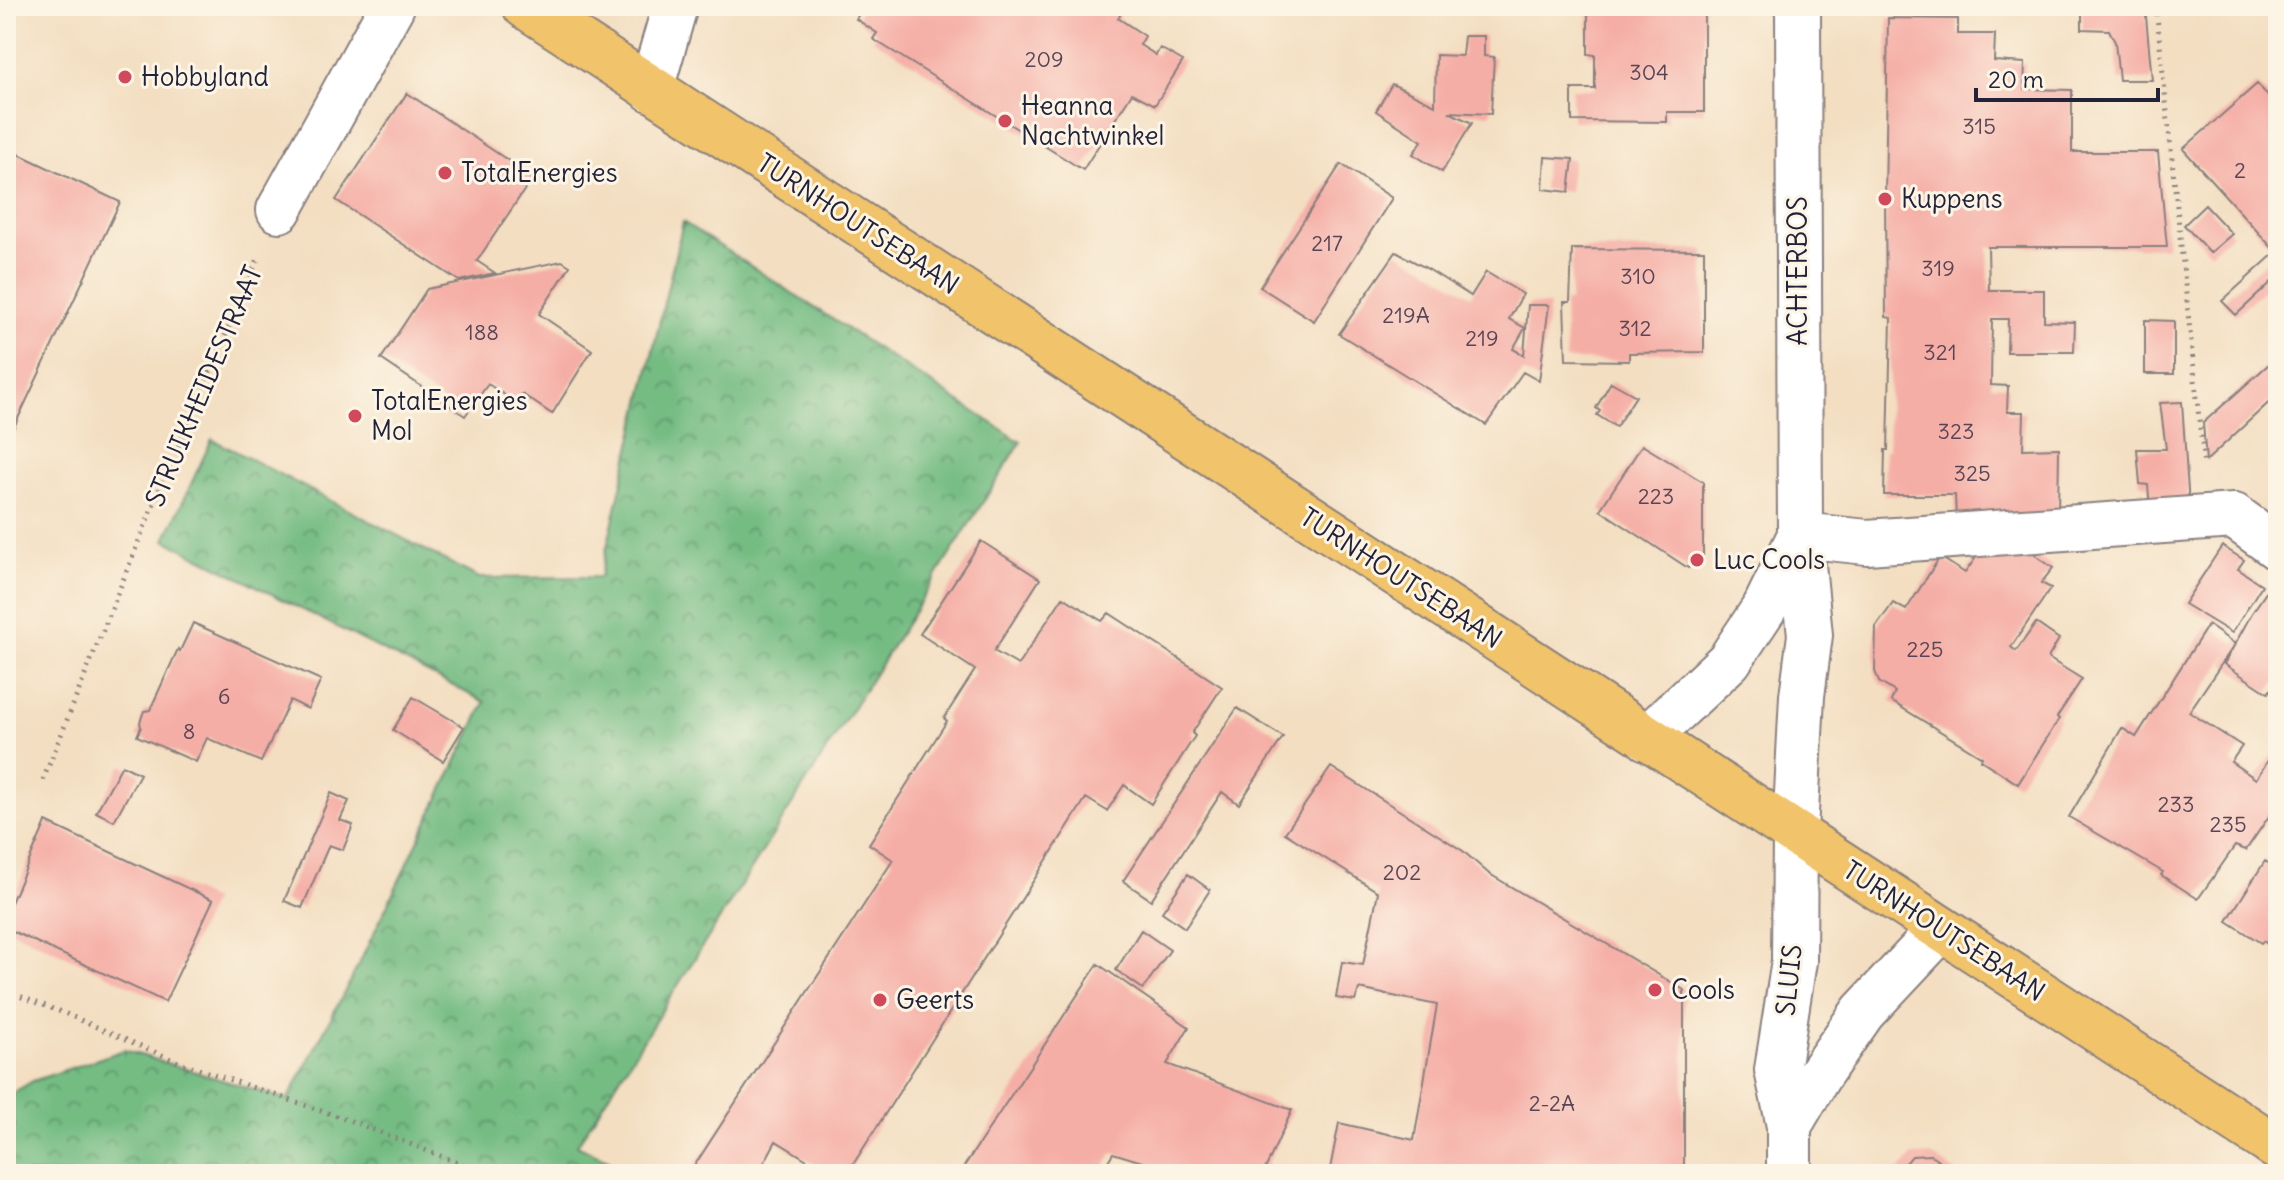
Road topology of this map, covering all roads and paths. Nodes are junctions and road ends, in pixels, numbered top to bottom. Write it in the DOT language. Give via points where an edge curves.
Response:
graph roads {
  1 [pos="392,6"];
  2 [pos="525,6"];
  3 [pos="675,6"];
  4 [pos="1798,6"];
  5 [pos="2156,6"];
  6 [pos="651,89"];
  7 [pos="279,210"];
  8 [pos="2210,517"];
  9 [pos="1800,535"];
  10 [pos="2278,548"];
  11 [pos="1647,738"];
  12 [pos="43,780"];
  13 [pos="1795,832"];
  14 [pos="1941,929"];
  15 [pos="6,991"];
  16 [pos="1789,1126"];
  17 [pos="2278,1148"];
  18 [pos="487,1174"];
  19 [pos="1789,1174"];
  1 -- 7 [label="street"];
  2 -- 6 [label="main road, TURNHOUTSEBAAN"];
  3 -- 6 [label="street"];
  4 -- 9 [label="street, ACHTERBOS"];
  5 -- 8 [label="path"];
  6 -- 11 [label="main road, TURNHOUTSEBAAN"];
  7 -- 12 [label="path, STRUIKHEIDESTRAAT"];
  8 -- 9 [label="street" via="1867,542"];
  8 -- 10 [label="street" via="2234,516"];
  9 -- 11 [label="street, ACHTERBOS" via="1765,607 1729,661"];
  9 -- 13 [label="street, ACHTERBOS" via="1810,635"];
  11 -- 13 [label="main road, TURNHOUTSEBAAN"];
  13 -- 14 [label="main road, TURNHOUTSEBAAN"];
  13 -- 16 [label="street, SLUIS" via="1794,961 1777,1070"];
  14 -- 16 [label="street" via="1863,1012"];
  14 -- 17 [label="main road, TURNHOUTSEBAAN"];
  15 -- 18 [label="path" via="178,1062"];
  16 -- 19 [label="street, SLUIS"];
}
